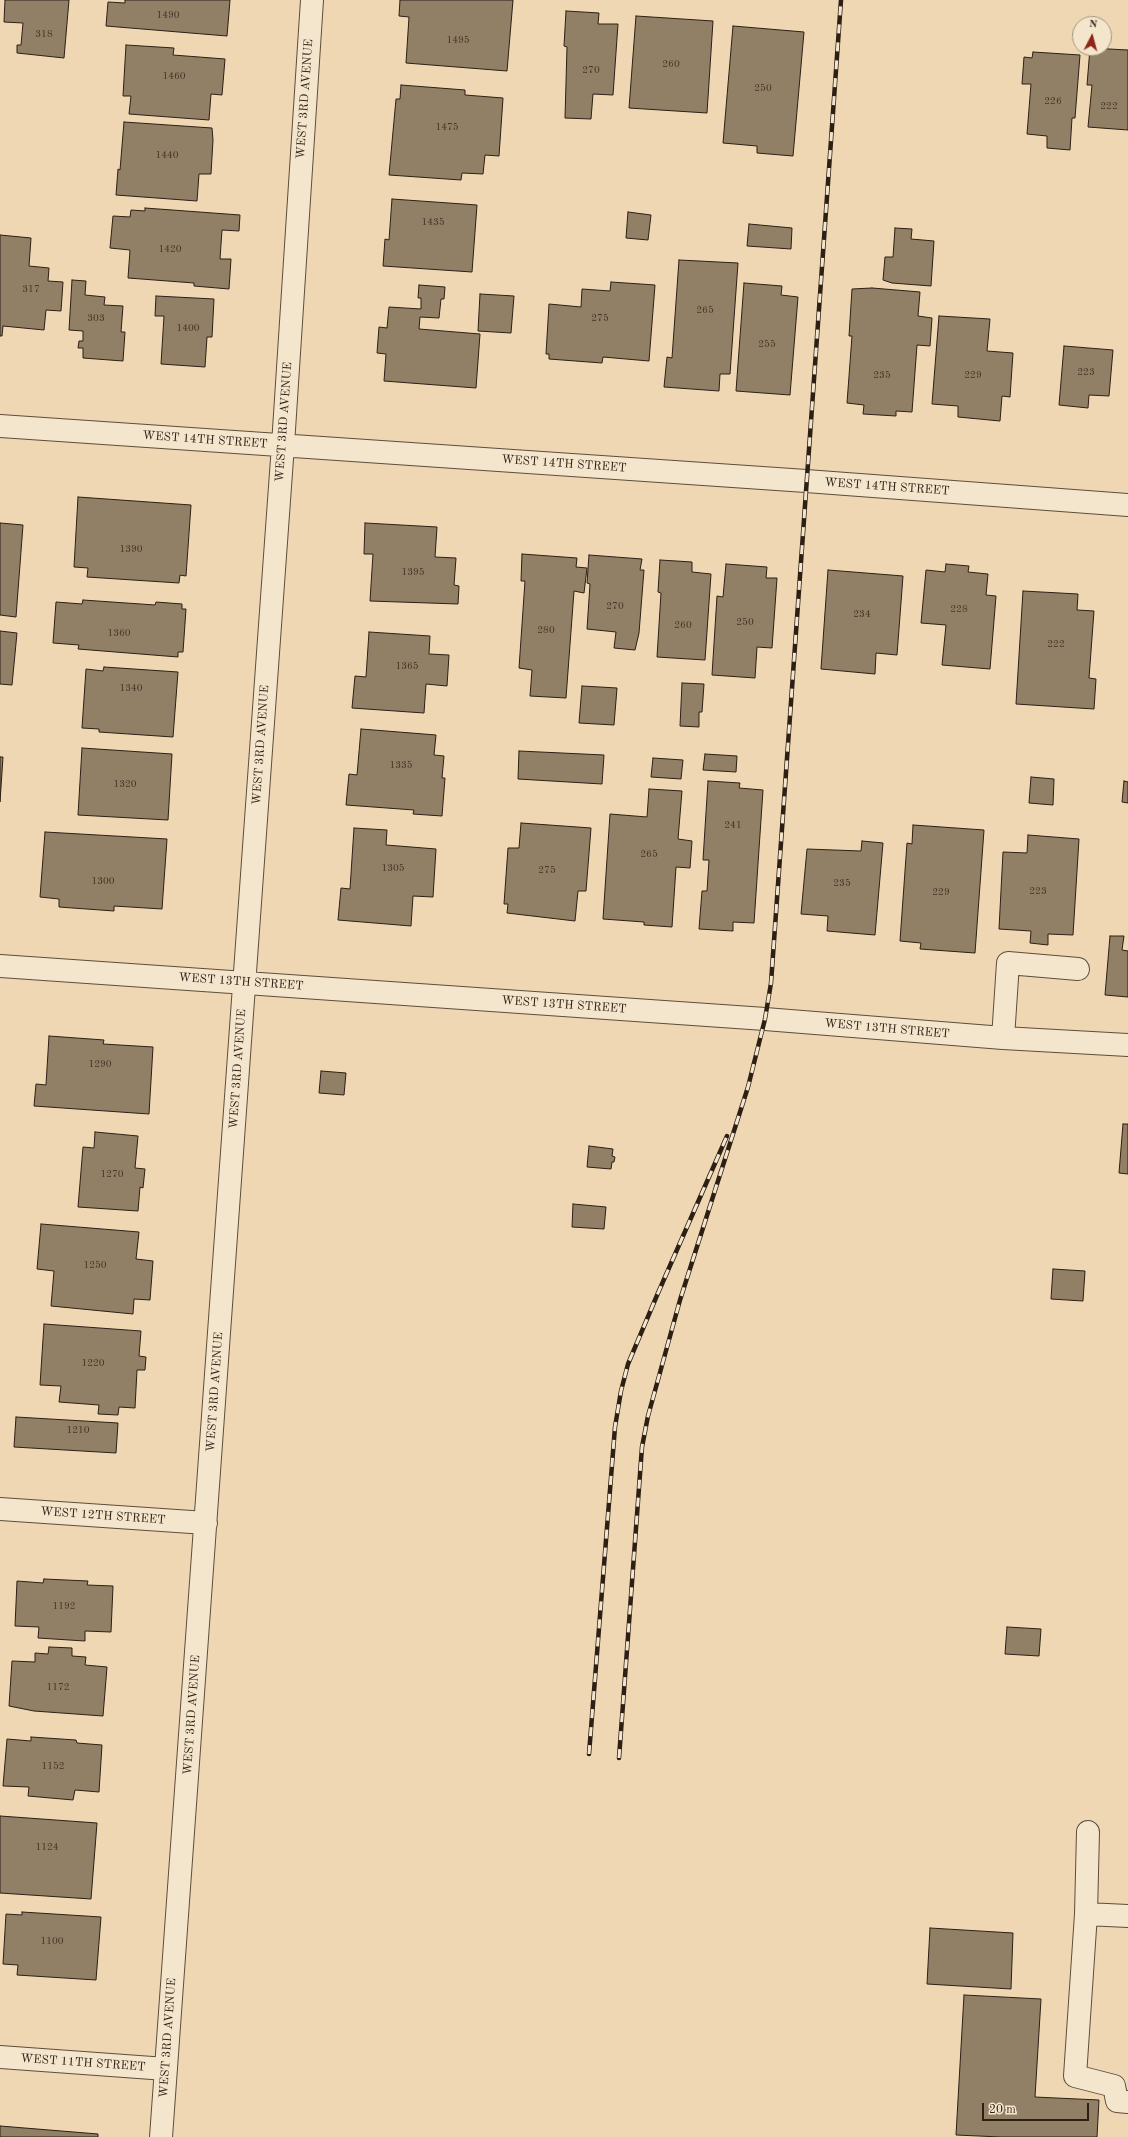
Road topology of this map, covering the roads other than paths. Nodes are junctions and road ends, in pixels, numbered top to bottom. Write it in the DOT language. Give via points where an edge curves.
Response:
graph roads {
  1 [pos="312,0"];
  2 [pos="0,426"];
  3 [pos="283,445"];
  4 [pos="1128,505"];
  5 [pos="0,966"];
  6 [pos="1078,969"];
  7 [pos="244,982"];
  8 [pos="1003,1038"];
  9 [pos="1128,1045"];
  10 [pos="0,1509"];
  11 [pos="206,1523"];
  12 [pos="1088,1832"];
  13 [pos="1086,1914"];
  14 [pos="1128,1916"];
  15 [pos="0,2057"];
  16 [pos="166,2069"];
  17 [pos="1128,2102"];
  18 [pos="161,2137"];
  1 -- 3 [label="street, WEST 3RD AVENUE"];
  2 -- 3 [label="street, WEST 14TH STREET"];
  3 -- 4 [label="street, WEST 14TH STREET"];
  3 -- 7 [label="street, WEST 3RD AVENUE"];
  5 -- 7 [label="street, WEST 13TH STREET"];
  6 -- 8 [label="street" via="1008,963"];
  7 -- 8 [label="street, WEST 13TH STREET"];
  7 -- 11 [label="street, WEST 3RD AVENUE"];
  8 -- 9 [label="street, WEST 13TH STREET"];
  10 -- 11 [label="street, WEST 12TH STREET"];
  11 -- 16 [label="street, WEST 3RD AVENUE"];
  12 -- 13 [label="street"];
  13 -- 14 [label="street"];
  13 -- 17 [label="street" via="1075,2076 1114,2086 1117,2101"];
  15 -- 16 [label="street, WEST 11TH STREET"];
  16 -- 18 [label="street, WEST 3RD AVENUE"];
}
